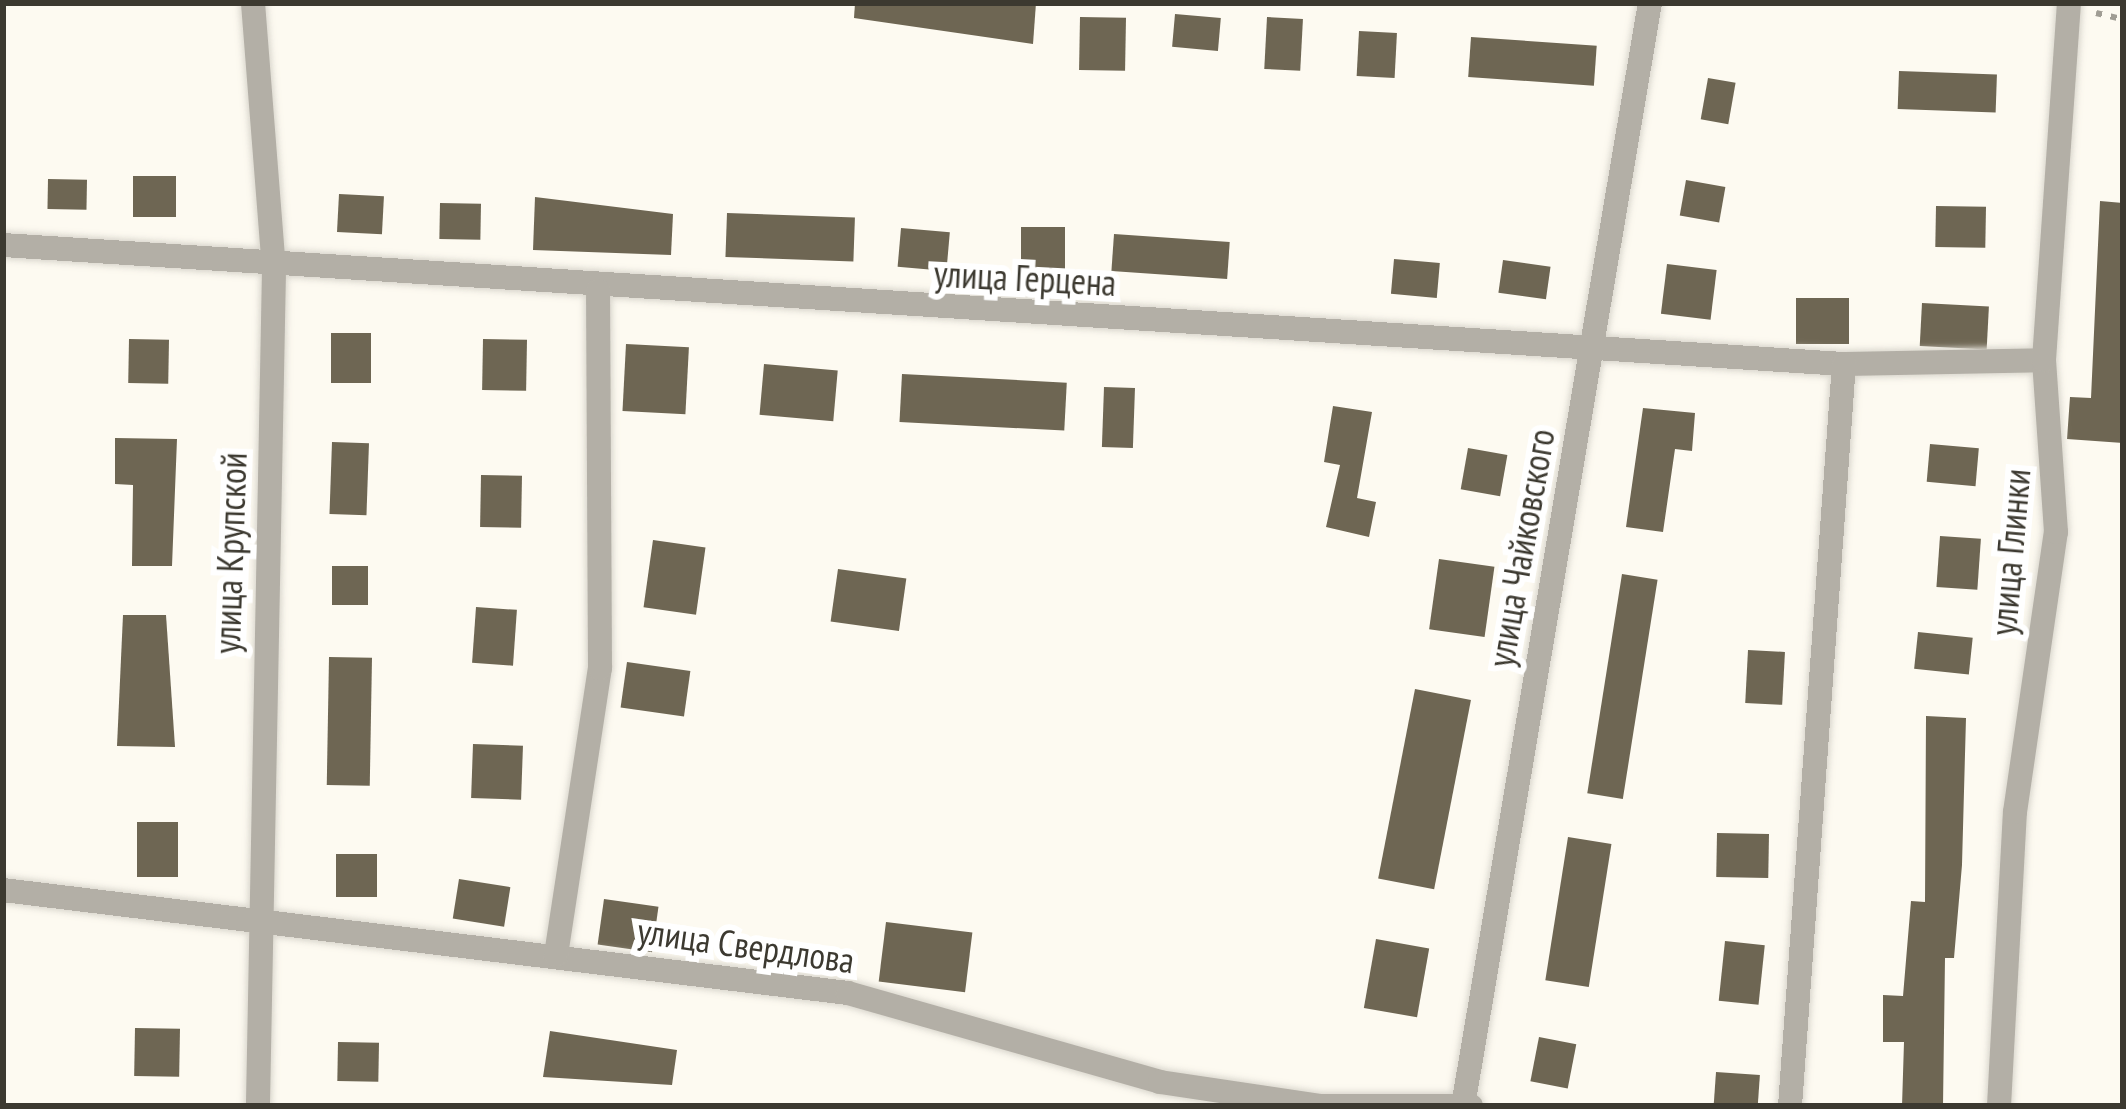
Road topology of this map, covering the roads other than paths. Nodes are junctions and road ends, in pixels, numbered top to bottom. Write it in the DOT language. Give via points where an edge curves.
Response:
graph roads {
  1 [pos="253,3"];
  2 [pos="1650,3"];
  3 [pos="2069,3"];
  4 [pos="3,244"];
  5 [pos="274,271"];
  6 [pos="598,290"];
  7 [pos="1592,346"];
  8 [pos="2044,360"];
  9 [pos="1844,364"];
  10 [pos="3,890"];
  11 [pos="256,928"];
  12 [pos="556,956"];
  13 [pos="1158,1094"];
  14 [pos="258,1106"];
  15 [pos="1466,1106"];
  16 [pos="1790,1106"];
  17 [pos="1999,1106"];
  1 -- 5 [label="street, улица Крупской"];
  2 -- 7 [label="street, улица Чайковского"];
  3 -- 8 [label="street, улица Глинки"];
  4 -- 5 [label="street, улица Герцена"];
  5 -- 6 [label="street, улица Герцена"];
  5 -- 11 [label="street, улица Крупской"];
  6 -- 7 [label="street, улица Герцена"];
  6 -- 12 [label="street" via="600,668"];
  7 -- 9 [label="street, улица Герцена"];
  7 -- 15 [label="street, улица Чайковского"];
  8 -- 9 [label="street, улица Герцена"];
  8 -- 17 [label="street, улица Глинки" via="2056,532 2015,812"];
  9 -- 16 [label="street"];
  10 -- 11 [label="street, улица Свердлова"];
  11 -- 12 [label="street, улица Свердлова"];
  11 -- 14 [label="street, улица Крупской"];
  12 -- 13 [label="street, улица Свердлова" via="848,993"];
  13 -- 15 [label="street, улица Свердлова"];
}
